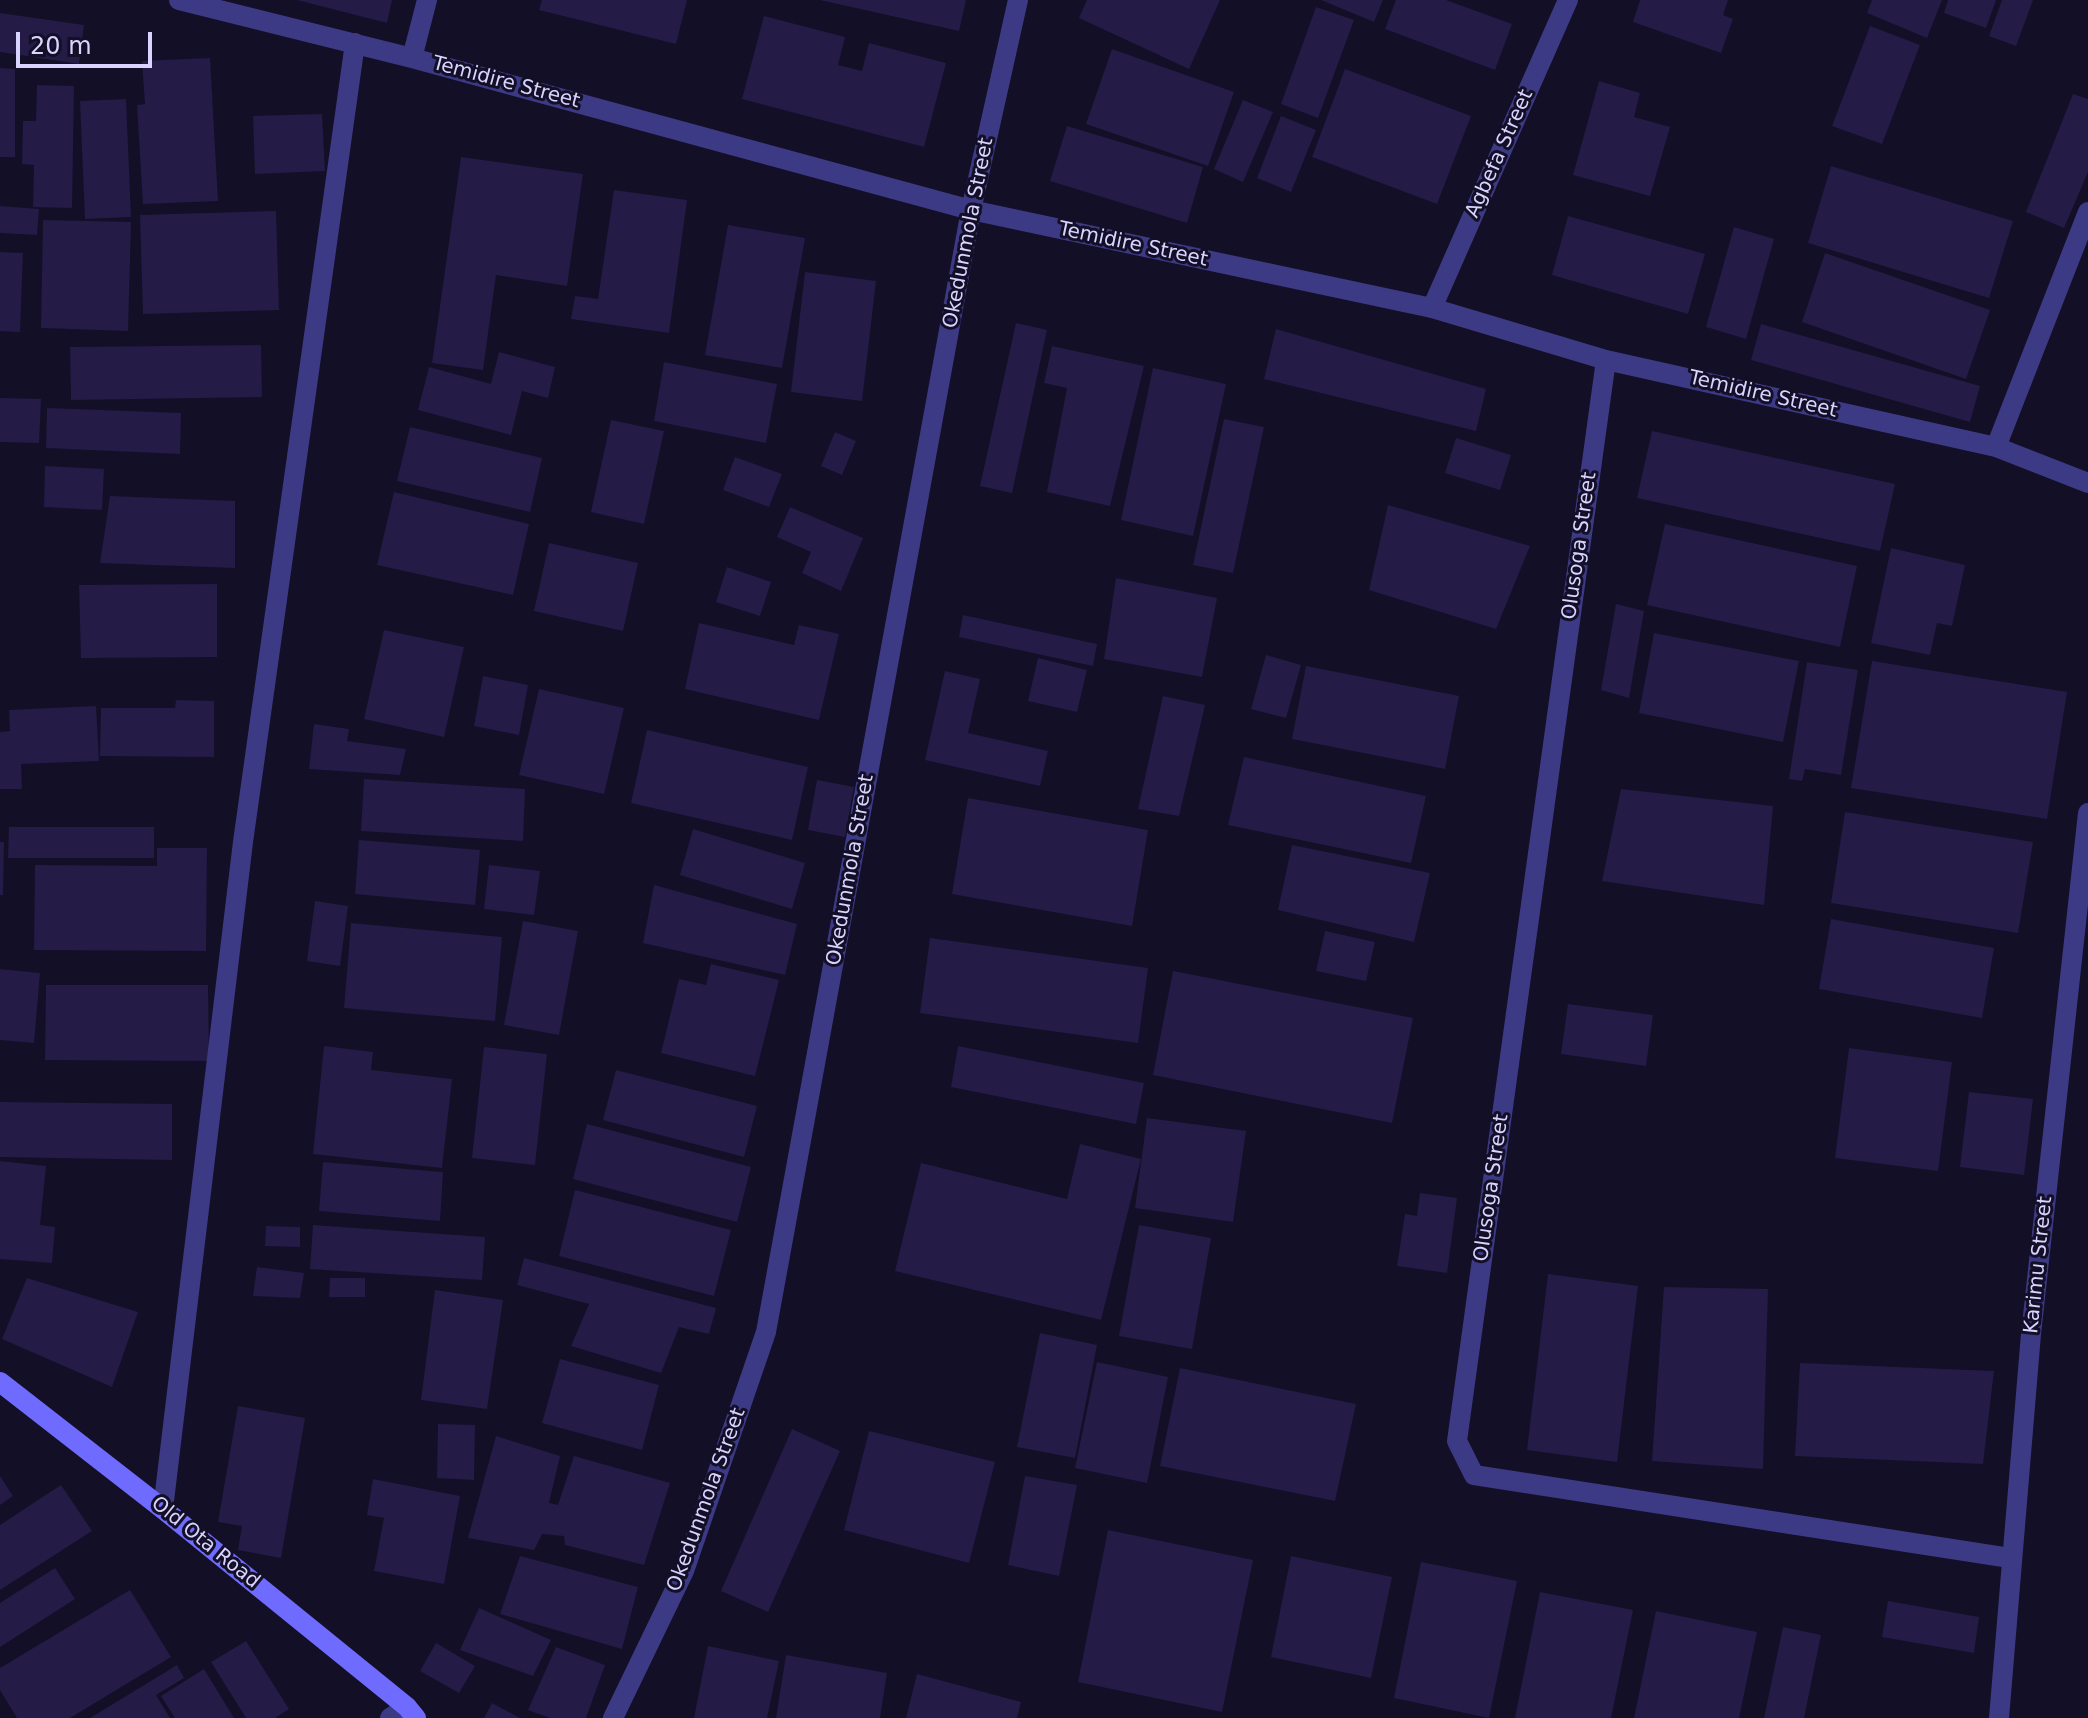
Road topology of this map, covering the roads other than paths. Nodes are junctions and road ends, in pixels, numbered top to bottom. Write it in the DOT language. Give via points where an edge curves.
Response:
graph roads {
  1 [pos="179,0"];
  2 [pos="427,0"];
  3 [pos="1018,0"];
  4 [pos="1568,0"];
  5 [pos="355,43"];
  6 [pos="412,58"];
  7 [pos="971,210"];
  8 [pos="2088,212"];
  9 [pos="1432,308"];
  10 [pos="1606,360"];
  11 [pos="1996,447"];
  12 [pos="2088,483"];
  13 [pos="2088,813"];
  14 [pos="0,1382"];
  15 [pos="163,1509"];
  16 [pos="2010,1558"];
  17 [pos="404,1714"];
  18 [pos="613,1718"];
  19 [pos="1999,1718"];
  1 -- 5 [label="street, Temidire Street"];
  2 -- 6 [label="street"];
  3 -- 7 [label="street, Okedunmola Street"];
  4 -- 9 [label="street, Agbefa Street"];
  5 -- 6 [label="street, Temidire Street"];
  5 -- 15 [label="street" via="243,842"];
  6 -- 7 [label="street, Temidire Street"];
  7 -- 9 [label="street, Temidire Street"];
  7 -- 18 [label="street, Okedunmola Street" via="766,1332 684,1571"];
  8 -- 11 [label="street"];
  9 -- 10 [label="street, Temidire Street"];
  10 -- 11 [label="street, Temidire Street"];
  10 -- 16 [label="street, Olusoga Street" via="1457,1441 1474,1475"];
  11 -- 12 [label="street, Temidire Street"];
  13 -- 16 [label="street, Karimu Street"];
  14 -- 15 [label="street, Old Ota Road"];
  15 -- 17 [label="street, Old Ota Road"];
  16 -- 19 [label="street, Karimu Street"];
}
